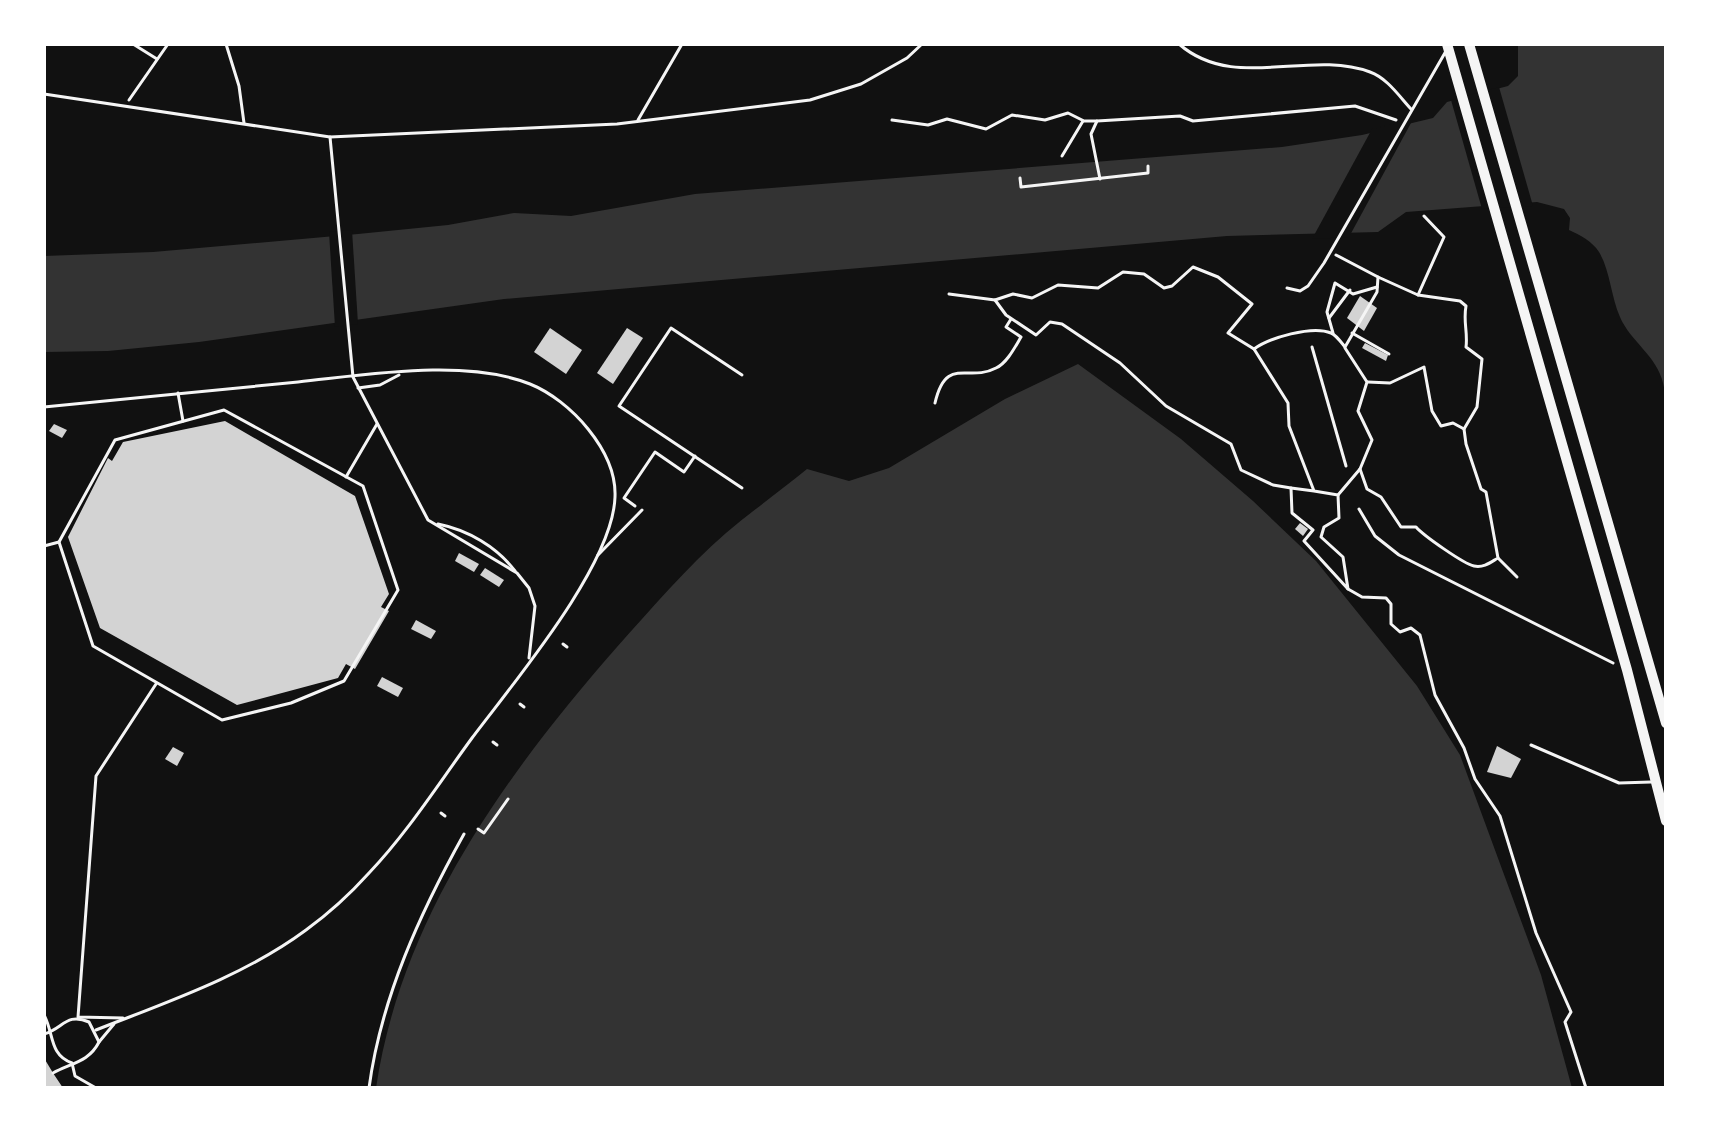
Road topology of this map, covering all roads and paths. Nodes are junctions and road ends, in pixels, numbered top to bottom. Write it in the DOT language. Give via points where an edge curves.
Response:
graph roads {
  1 [pos="133,44"];
  2 [pos="168,44"];
  3 [pos="226,44"];
  4 [pos="682,44"];
  5 [pos="922,44"];
  6 [pos="1179,44"];
  7 [pos="1469,44"];
  8 [pos="1449,45"];
  9 [pos="157,59"];
  10 [pos="44,94"];
  11 [pos="124,107"];
  12 [pos="1411,109"];
  13 [pos="892,120"];
  14 [pos="637,121"];
  15 [pos="1084,121"];
  16 [pos="1097,121"];
  17 [pos="244,123"];
  18 [pos="1403,124"];
  19 [pos="330,137"];
  20 [pos="1062,156"];
  21 [pos="1148,166"];
  22 [pos="1020,178"];
  23 [pos="1100,179"];
  24 [pos="1424,216"];
  25 [pos="1332,247"];
  26 [pos="1378,277"];
  27 [pos="1377,287"];
  28 [pos="1287,288"];
  29 [pos="1350,290"];
  30 [pos="949,294"];
  31 [pos="1418,295"];
  32 [pos="995,300"];
  33 [pos="1329,318"];
  34 [pos="1011,319"];
  35 [pos="1333,333"];
  36 [pos="1352,333"];
  37 [pos="1312,347"];
  38 [pos="1345,347"];
  39 [pos="1254,349"];
  40 [pos="1389,354"];
  41 [pos="403,373"];
  42 [pos="742,375"];
  43 [pos="353,377"];
  44 [pos="1367,382"];
  45 [pos="358,388"];
  46 [pos="178,393"];
  47 [pos="935,403"];
  48 [pos="44,407"];
  49 [pos="183,421"];
  50 [pos="377,424"];
  51 [pos="1464,429"];
  52 [pos="695,456"];
  53 [pos="1346,466"];
  54 [pos="1360,469"];
  55 [pos="346,477"];
  56 [pos="742,488"];
  57 [pos="1291,488"];
  58 [pos="1314,491"];
  59 [pos="1338,495"];
  60 [pos="1359,509"];
  61 [pos="642,510"];
  62 [pos="435,524"];
  63 [pos="1324,527"];
  64 [pos="1313,530"];
  65 [pos="59,542"];
  66 [pos="44,546"];
  67 [pos="595,557"];
  68 [pos="1498,558"];
  69 [pos="517,573"];
  70 [pos="1517,577"];
  71 [pos="1348,589"];
  72 [pos="529,660"];
  73 [pos="1627,670"];
  74 [pos="156,684"];
  75 [pos="1666,723"];
  76 [pos="1531,745"];
  77 [pos="1655,782"];
  78 [pos="508,799"];
  79 [pos="1666,821"];
  80 [pos="478,829"];
  81 [pos="464,834"];
  82 [pos="44,1015"];
  83 [pos="78,1017"];
  84 [pos="126,1018"];
  85 [pos="116,1022"];
  86 [pos="96,1030"];
  87 [pos="53,1032"];
  88 [pos="44,1034"];
  89 [pos="99,1042"];
  90 [pos="72,1063"];
  91 [pos="53,1073"];
  92 [pos="96,1088"];
  93 [pos="369,1088"];
  94 [pos="1586,1088"];
  1 -- 9 [label="path"];
  2 -- 9 [label="path"];
  3 -- 17 [label="lane"];
  4 -- 14 [label="lane"];
  5 -- 14 [label="lane" via="861,84 810,100"];
  6 -- 12 [label="lane" via="1219,65 1348,66 1373,73"];
  7 -- 75 [label="main road"];
  8 -- 12 [label="lane"];
  8 -- 73 [label="main road"];
  9 -- 11 [label="path"];
  10 -- 11 [label="lane"];
  11 -- 17 [label="lane"];
  12 -- 18 [label="lane"];
  13 -- 15 [label="path" via="928,125 947,119 986,129 1012,115 1045,120 1068,113"];
  14 -- 19 [label="lane"];
  15 -- 16 [label="path"];
  15 -- 20 [label="path"];
  16 -- 18 [label="path" via="1180,116 1193,121 1355,106"];
  16 -- 23 [label="path" via="1091,134"];
  17 -- 19 [label="lane"];
  18 -- 25 [label="lane"];
  19 -- 43 [label="lane"];
  21 -- 23 [label="path" via="1148,173"];
  22 -- 23 [label="path" via="1021,187"];
  24 -- 31 [label="path" via="1444,237"];
  25 -- 26 [label="path"];
  25 -- 28 [label="lane" via="1308,286 1300,291"];
  26 -- 27 [label="path"];
  26 -- 31 [label="path"];
  27 -- 29 [label="path" via="1353,294"];
  27 -- 36 [label="path"];
  29 -- 33 [label="path"];
  29 -- 33 [label="path" via="1335,283"];
  30 -- 32 [label="path"];
  31 -- 51 [label="path" via="1466,306 1466,347 1482,359 1477,407"];
  32 -- 34 [label="path"];
  32 -- 39 [label="path" via="1013,294 1032,298 1058,285 1098,288 1123,272 1144,274 1164,288 1193,267 1218,277 1252,304 1228,333"];
  33 -- 35 [label="path"];
  34 -- 47 [label="path" via="1006,327 1021,337 1008,357 996,368 949,376 939,385"];
  34 -- 57 [label="path" via="1036,335 1050,322 1062,324 1120,363 1166,406 1231,444 1241,470"];
  35 -- 38 [label="path"];
  35 -- 39 [label="path" via="1312,330 1279,336"];
  36 -- 38 [label="path"];
  36 -- 40 [label="path"];
  37 -- 53 [label="path"];
  38 -- 44 [label="path"];
  39 -- 58 [label="path" via="1288,403 1289,426"];
  41 -- 43 [label="lane"];
  41 -- 45 [label="lane" via="380,385"];
  41 -- 67 [label="lane" via="496,373 533,385 577,418 610,461 616,496 609,530"];
  42 -- 52 [label="path" via="671,328 619,406"];
  43 -- 45 [label="lane"];
  43 -- 46 [label="lane"];
  44 -- 51 [label="path" via="1390,383 1424,367 1432,411 1441,426 1453,423"];
  44 -- 54 [label="path" via="1358,411 1372,440"];
  45 -- 50 [label="lane"];
  46 -- 48 [label="lane"];
  46 -- 49 [label="lane"];
  49 -- 55 [label="path" via="224,410"];
  49 -- 65 [label="path" via="115,440"];
  50 -- 55 [label="lane"];
  50 -- 62 [label="lane" via="428,520"];
  51 -- 68 [label="path" via="1471,463 1486,492"];
  52 -- 56 [label="path"];
  52 -- 61 [label="path" via="684,472 655,452 624,498"];
  54 -- 59 [label="path"];
  54 -- 68 [label="path" via="1367,489 1381,497 1401,527 1416,527 1428,541 1472,566"];
  55 -- 74 [label="path" via="363,486 398,590 344,681 291,703 222,720"];
  57 -- 58 [label="path"];
  57 -- 64 [label="path" via="1292,513"];
  58 -- 59 [label="path"];
  59 -- 63 [label="path" via="1339,518"];
  60 -- 73 [label="path" via="1375,536 1399,555"];
  61 -- 67 [label="lane"];
  62 -- 69 [label="lane"];
  62 -- 69 [label="lane" via="458,528 504,556"];
  63 -- 64 [label="path"];
  63 -- 71 [label="path" via="1321,537 1343,557"];
  64 -- 71 [label="path" via="1304,541"];
  65 -- 66 [label="lane"];
  65 -- 74 [label="path" via="93,646"];
  67 -- 72 [label="lane"];
  68 -- 70 [label="path"];
  69 -- 72 [label="lane" via="535,606"];
  71 -- 94 [label="path" via="1362,597 1386,598 1391,624 1400,632 1411,628 1420,635 1435,695 1475,779 1500,816 1536,933 1567,999 1571,1012 1565,1022"];
  72 -- 84 [label="lane" via="369,874 306,931 212,984"];
  73 -- 77 [label="main road"];
  74 -- 83 [label="lane" via="96,776"];
  76 -- 77 [label="lane" via="1619,783"];
  77 -- 79 [label="main road"];
  78 -- 80 [label="path" via="484,833"];
  81 -- 93 [label="path" via="393,987"];
  82 -- 87 [label="lane"];
  83 -- 84 [label="lane"];
  83 -- 86 [label="lane"];
  83 -- 87 [label="lane" via="65,1019"];
  84 -- 85 [label="lane"];
  85 -- 86 [label="lane"];
  85 -- 89 [label="lane"];
  86 -- 89 [label="lane"];
  87 -- 88 [label="lane"];
  87 -- 90 [label="lane" via="57,1054"];
  89 -- 90 [label="lane" via="83,1062"];
  90 -- 91 [label="lane"];
  90 -- 92 [label="lane" via="75,1076"];
}
